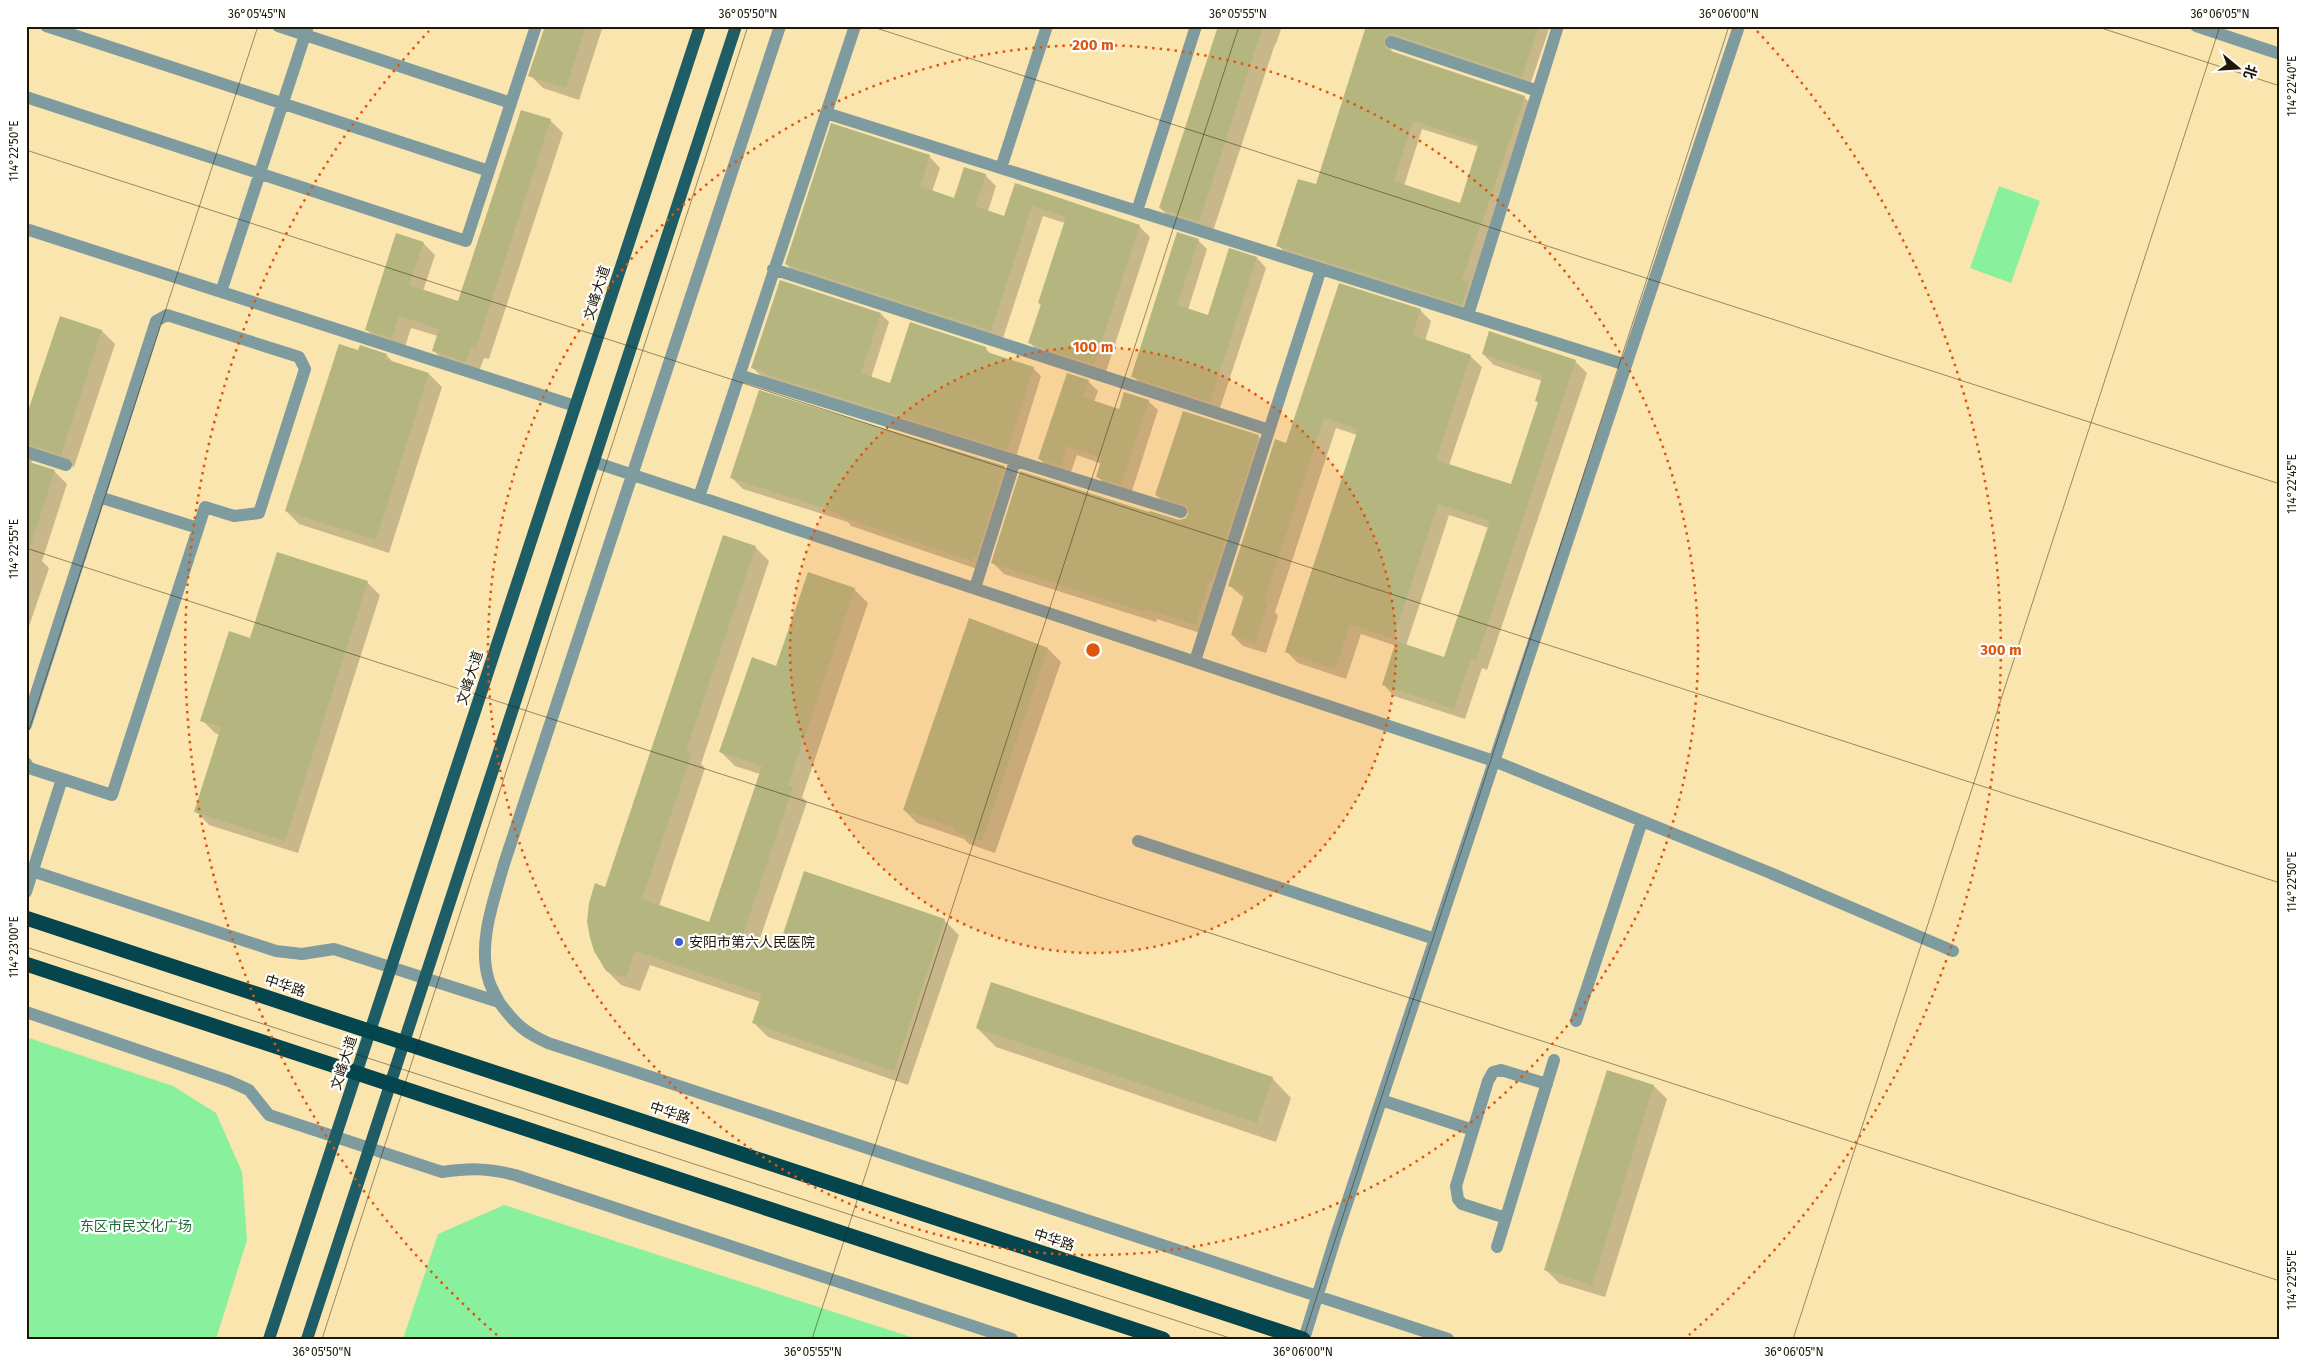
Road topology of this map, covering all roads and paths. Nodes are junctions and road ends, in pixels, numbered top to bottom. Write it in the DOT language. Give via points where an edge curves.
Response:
graph roads {
  1 [pos="46,26"];
  2 [pos="278,26"];
  3 [pos="700,26"];
  4 [pos="736,26"];
  5 [pos="780,26"];
  6 [pos="855,26"];
  7 [pos="1047,26"];
  8 [pos="1196,26"];
  9 [pos="1558,26"];
  10 [pos="1739,26"];
  11 [pos="2196,26"];
  12 [pos="534,27"];
  13 [pos="307,31"];
  14 [pos="1391,42"];
  15 [pos="2280,54"];
  16 [pos="1538,90"];
  17 [pos="26,97"];
  18 [pos="511,103"];
  19 [pos="283,104"];
  20 [pos="826,113"];
  21 [pos="1001,168"];
  22 [pos="488,171"];
  23 [pos="260,174"];
  24 [pos="1137,211"];
  25 [pos="26,229"];
  26 [pos="773,269"];
  27 [pos="1321,269"];
  28 [pos="221,292"];
  29 [pos="1468,315"];
  30 [pos="1626,365"];
  31 [pos="739,374"];
  32 [pos="575,406"];
  33 [pos="1269,430"];
  34 [pos="26,452"];
  35 [pos="1015,461"];
  36 [pos="594,462"];
  37 [pos="66,465"];
  38 [pos="633,474"];
  39 [pos="100,497"];
  40 [pos="699,497"];
  41 [pos="1181,512"];
  42 [pos="198,528"];
  43 [pos="975,588"];
  44 [pos="1195,661"];
  45 [pos="26,725"];
  46 [pos="1494,761"];
  47 [pos="26,764"];
  48 [pos="62,779"];
  49 [pos="1642,821"];
  50 [pos="1138,841"];
  51 [pos="30,870"];
  52 [pos="26,892"];
  53 [pos="26,918"];
  54 [pos="1435,939"];
  55 [pos="1953,951"];
  56 [pos="26,964"];
  57 [pos="391,967"];
  58 [pos="425,978"];
  59 [pos="499,1002"];
  60 [pos="26,1012"];
  61 [pos="1576,1021"];
  62 [pos="370,1031"];
  63 [pos="404,1043"];
  64 [pos="1554,1060"];
  65 [pos="357,1073"];
  66 [pos="391,1084"];
  67 [pos="1547,1084"];
  68 [pos="1381,1100"];
  69 [pos="1473,1130"];
  70 [pos="335,1137"];
  71 [pos="370,1148"];
  72 [pos="1506,1218"];
  73 [pos="1497,1247"];
  74 [pos="1317,1296"];
  75 [pos="269,1339"];
  76 [pos="307,1339"];
  77 [pos="1012,1339"];
  78 [pos="1163,1339"];
  79 [pos="1303,1339"];
  80 [pos="1448,1339"];
  1 -- 19 [label="street"];
  2 -- 13 [label="street"];
  3 -- 32 [label="main road, 文峰大道"];
  4 -- 36 [label="main road"];
  5 -- 38 [label="street"];
  6 -- 20 [label="street"];
  7 -- 21 [label="street"];
  8 -- 24 [label="street"];
  9 -- 16 [label="street"];
  10 -- 30 [label="street"];
  11 -- 15 [label="street"];
  12 -- 18 [label="street"];
  13 -- 18 [label="street"];
  13 -- 19 [label="street"];
  14 -- 16 [label="street"];
  16 -- 29 [label="street"];
  17 -- 23 [label="street"];
  18 -- 22 [label="street"];
  19 -- 22 [label="street"];
  19 -- 23 [label="street"];
  20 -- 21 [label="street"];
  20 -- 26 [label="street"];
  21 -- 24 [label="street"];
  22 -- 23 [label="street" via="466,241"];
  23 -- 28 [label="street"];
  24 -- 27 [label="street"];
  25 -- 28 [label="street"];
  26 -- 31 [label="street"];
  26 -- 33 [label="street"];
  27 -- 29 [label="street"];
  27 -- 33 [label="street"];
  28 -- 32 [label="street"];
  29 -- 30 [label="street"];
  30 -- 46 [label="street"];
  31 -- 35 [label="street"];
  31 -- 40 [label="street"];
  32 -- 57 [label="main road, 文峰大道"];
  33 -- 44 [label="street"];
  34 -- 37 [label="street"];
  35 -- 41 [label="street"];
  35 -- 43 [label="street"];
  36 -- 38 [label="street"];
  36 -- 58 [label="main road"];
  38 -- 40 [label="street"];
  38 -- 59 [label="street" via="489,917 485,955 489,982"];
  39 -- 42 [label="street"];
  39 -- 42 [label="street" via="156,321 167,315 299,357 305,369 259,513 234,516 205,507"];
  39 -- 45 [label="street"];
  40 -- 43 [label="street"];
  42 -- 48 [label="street" via="112,795"];
  43 -- 44 [label="street"];
  44 -- 46 [label="street"];
  46 -- 49 [label="street"];
  46 -- 54 [label="street"];
  47 -- 48 [label="street" via="29,768"];
  48 -- 51 [label="street"];
  49 -- 55 [label="street"];
  49 -- 61 [label="street"];
  50 -- 54 [label="street"];
  51 -- 52 [label="street"];
  51 -- 57 [label="street" via="276,951 302,954 334,948"];
  53 -- 62 [label="highway, 中华路"];
  54 -- 68 [label="street"];
  56 -- 65 [label="highway"];
  57 -- 58 [label="street"];
  57 -- 62 [label="main road, 文峰大道"];
  58 -- 59 [label="street"];
  58 -- 63 [label="main road"];
  59 -- 74 [label="street" via="515,1024 548,1043"];
  60 -- 70 [label="street" via="229,1080 249,1090 269,1115"];
  62 -- 63 [label="highway, 中华路"];
  62 -- 65 [label="main road, 文峰大道"];
  63 -- 66 [label="main road"];
  63 -- 79 [label="highway, 中华路"];
  64 -- 67 [label="street"];
  65 -- 66 [label="highway"];
  65 -- 70 [label="main road, 文峰大道"];
  66 -- 71 [label="main road"];
  66 -- 78 [label="highway"];
  67 -- 69 [label="street" via="1501,1070 1493,1072"];
  67 -- 72 [label="street"];
  68 -- 69 [label="street"];
  68 -- 74 [label="street"];
  69 -- 72 [label="street" via="1456,1186 1458,1199 1462,1204"];
  70 -- 71 [label="street"];
  70 -- 75 [label="main road, 文峰大道"];
  71 -- 76 [label="main road"];
  71 -- 77 [label="street" via="442,1172 471,1168 515,1175"];
  72 -- 73 [label="street"];
  74 -- 79 [label="street"];
  74 -- 80 [label="street"];
}
